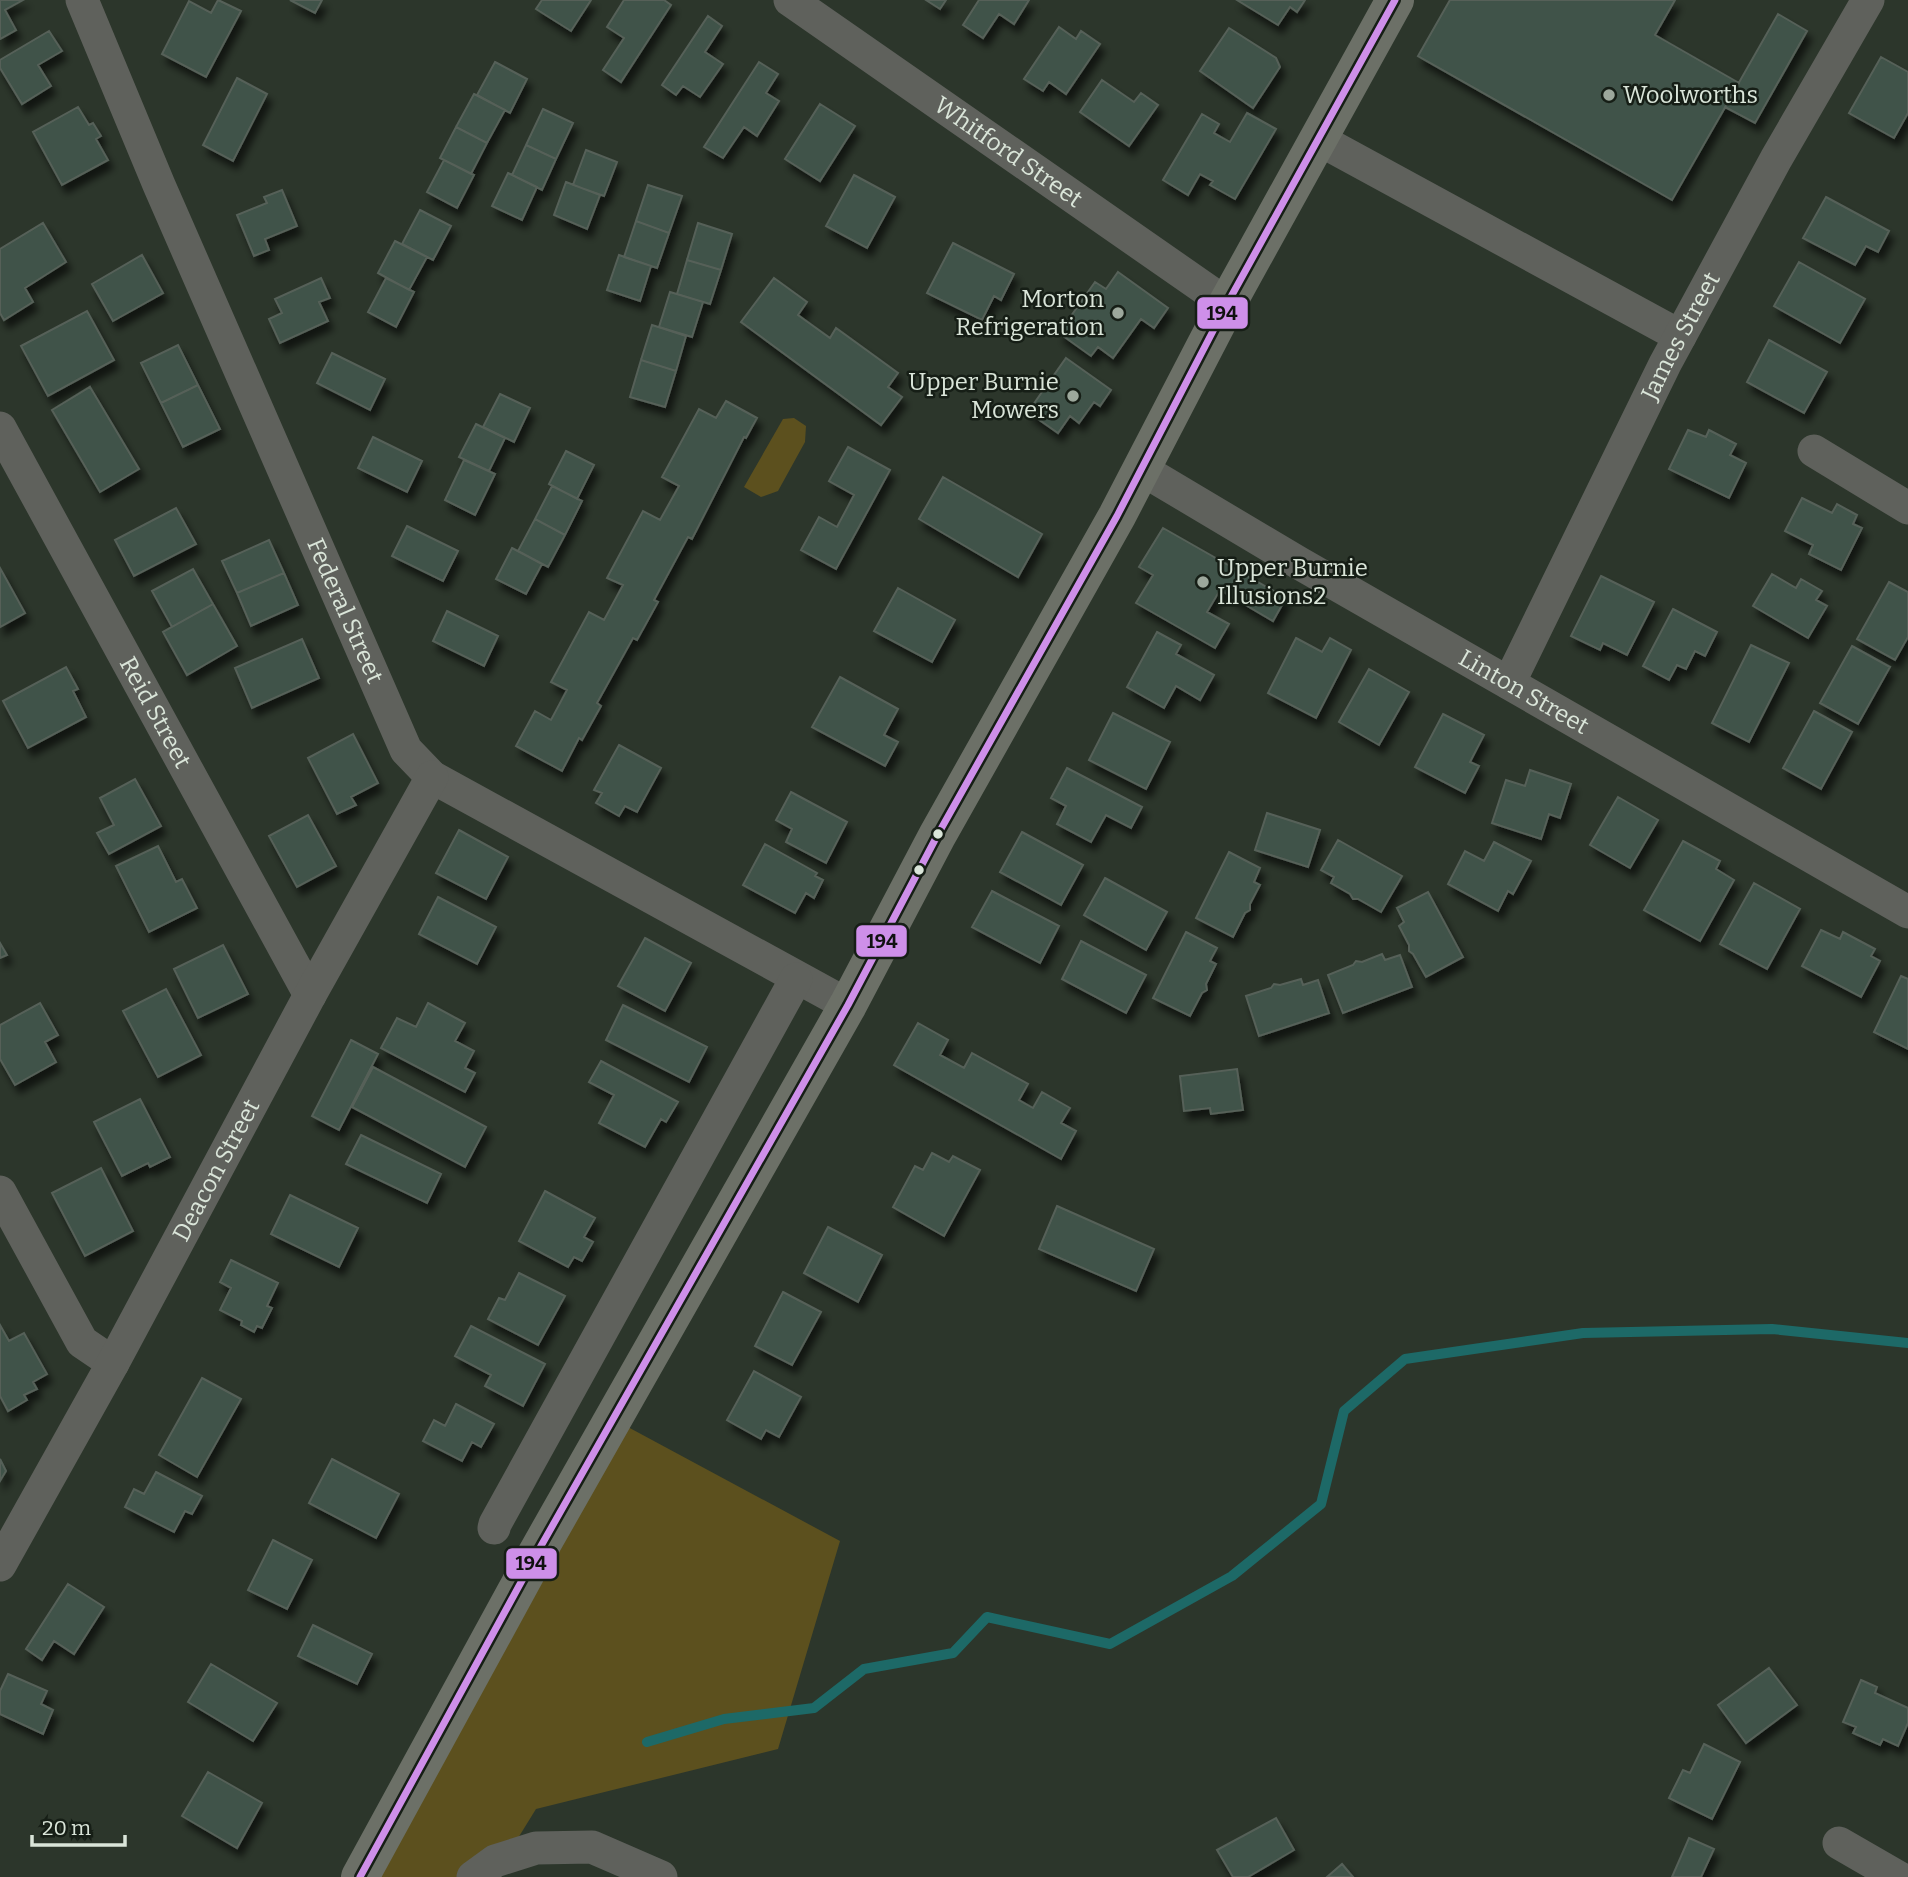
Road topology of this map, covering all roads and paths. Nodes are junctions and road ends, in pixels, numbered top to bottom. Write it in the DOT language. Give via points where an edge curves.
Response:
graph roads {
  1 [pos="82,0"];
  2 [pos="790,0"];
  3 [pos="1395,0"];
  4 [pos="1868,0"];
  5 [pos="1318,139"];
  6 [pos="1227,303"];
  7 [pos="1680,337"];
  8 [pos="0,428"];
  9 [pos="1814,451"];
  10 [pos="1141,469"];
  11 [pos="1908,508"];
  12 [pos="1510,682"];
  13 [pos="432,777"];
  14 [pos="1908,912"];
  15 [pos="796,979"];
  16 [pos="310,995"];
  17 [pos="848,1006"];
  18 [pos="0,1192"];
  19 [pos="113,1363"];
  20 [pos="494,1528"];
  21 [pos="0,1565"];
  22 [pos="1839,1843"];
  23 [pos="360,1877"];
  24 [pos="473,1877"];
  25 [pos="661,1877"];
  26 [pos="1898,1877"];
  1 -- 13 [label="street, Federal Street" via="407,750"];
  2 -- 6 [label="street, Whitford Street"];
  3 -- 5 [label="highway"];
  4 -- 7 [label="street, James Street"];
  5 -- 6 [label="highway"];
  5 -- 7 [label="street"];
  6 -- 10 [label="highway"];
  7 -- 12 [label="street, James Street"];
  8 -- 16 [label="street, Reid Street"];
  9 -- 11 [label="street"];
  10 -- 12 [label="street, Linton Street"];
  10 -- 17 [label="highway"];
  12 -- 14 [label="street, Linton Street"];
  13 -- 15 [label="street, Federal Street"];
  13 -- 16 [label="street, Deacon Street"];
  15 -- 17 [label="street, Federal Street"];
  15 -- 20 [label="street"];
  16 -- 19 [label="street, Deacon Street"];
  17 -- 23 [label="highway" via="537,1553"];
  18 -- 19 [label="street" via="82,1342"];
  19 -- 21 [label="street, Deacon Street"];
  22 -- 26 [label="street"];
  24 -- 25 [label="street" via="495,1861 536,1849 592,1847"];
}
